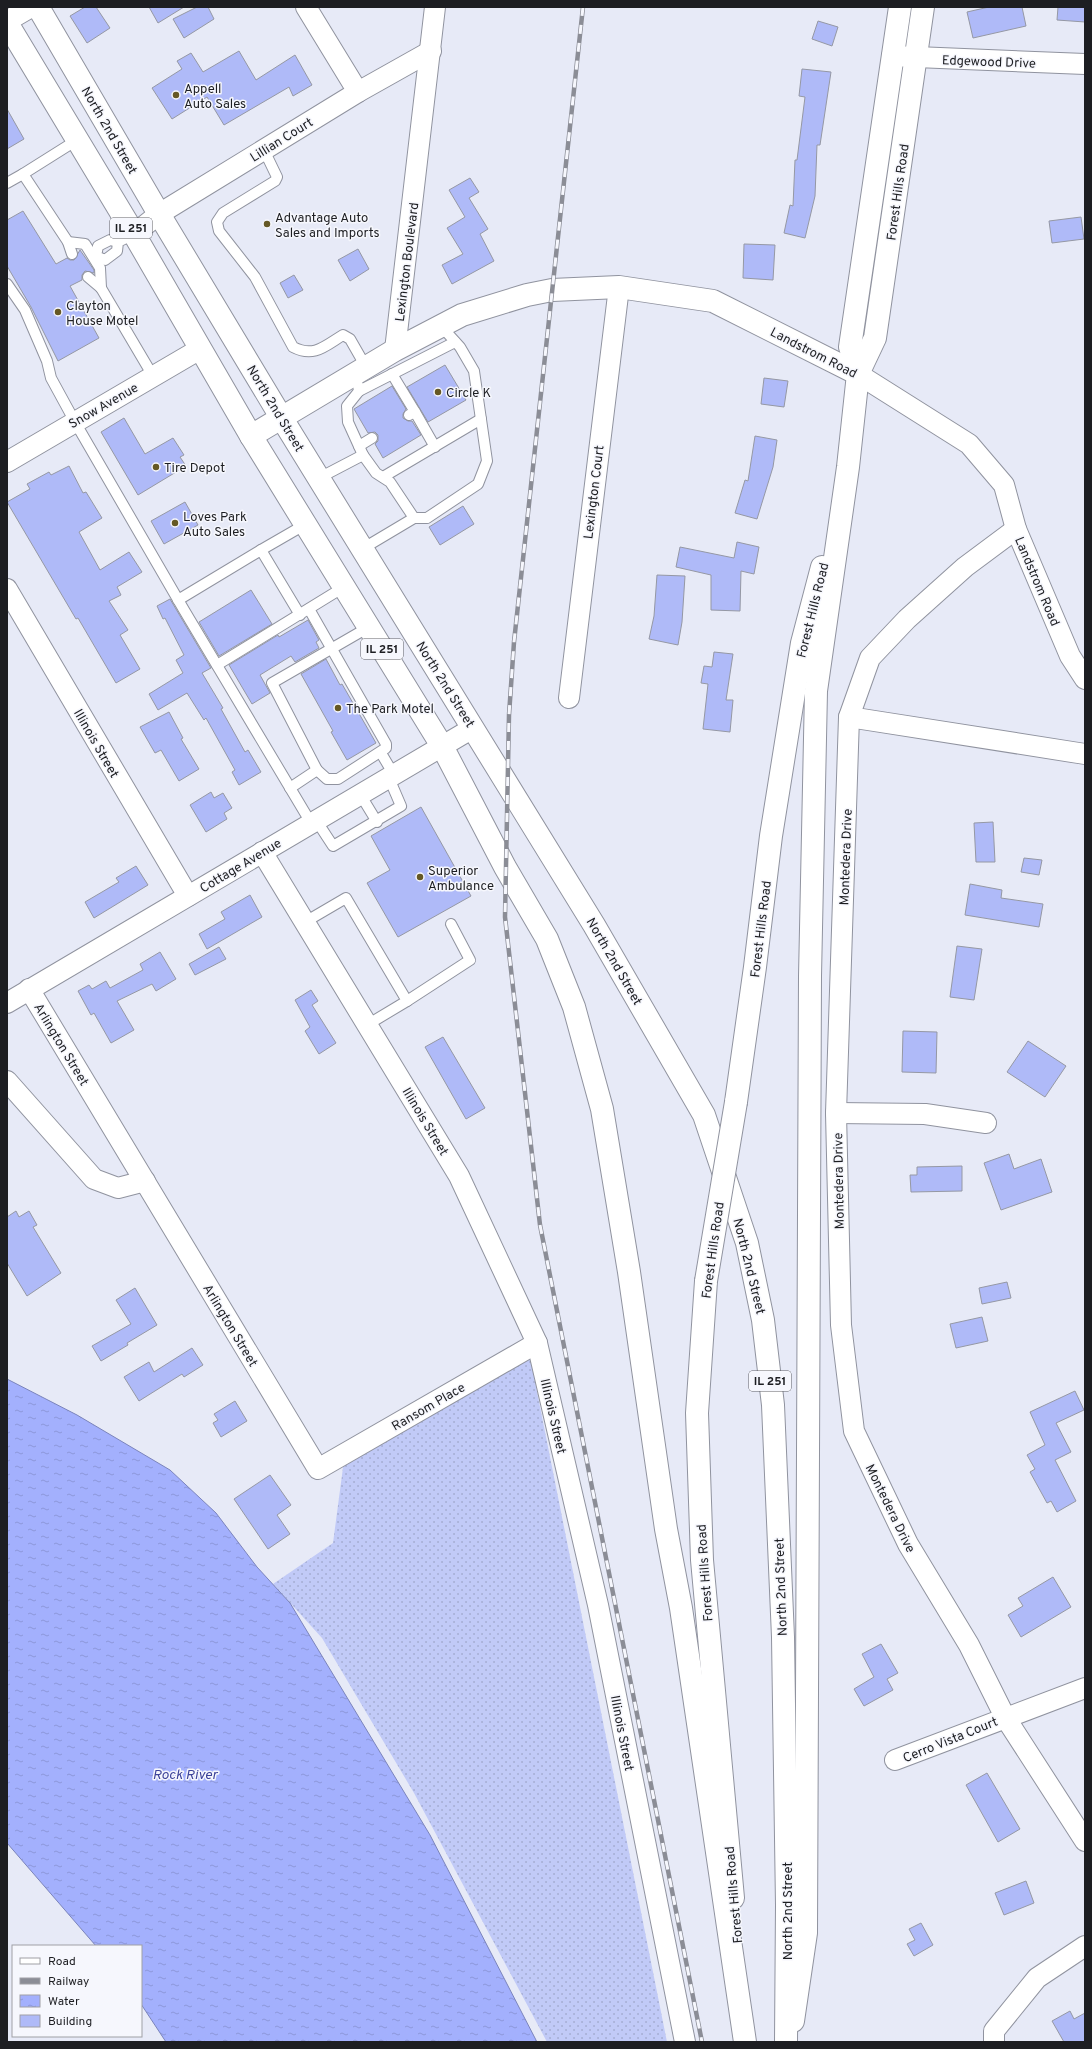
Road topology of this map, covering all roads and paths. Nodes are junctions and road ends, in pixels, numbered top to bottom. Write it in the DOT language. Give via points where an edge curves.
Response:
graph roads {
  1 [pos="31,7"];
  2 [pos="38,7"];
  3 [pos="306,7"];
  4 [pos="435,7"];
  5 [pos="900,7"];
  6 [pos="923,7"];
  7 [pos="7,22"];
  8 [pos="431,51"];
  9 [pos="892,56"];
  10 [pos="916,58"];
  11 [pos="1085,64"];
  12 [pos="358,92"];
  13 [pos="78,140"];
  14 [pos="264,150"];
  15 [pos="23,174"];
  16 [pos="7,183"];
  17 [pos="159,214"];
  18 [pos="126,238"];
  19 [pos="68,242"];
  20 [pos="72,254"];
  21 [pos="95,256"];
  22 [pos="88,277"];
  23 [pos="7,284"];
  24 [pos="619,287"];
  25 [pos="101,288"];
  26 [pos="441,326"];
  27 [pos="455,342"];
  28 [pos="200,349"];
  29 [pos="395,350"];
  30 [pos="392,374"];
  31 [pos="858,374"];
  32 [pos="153,376"];
  33 [pos="361,377"];
  34 [pos="281,417"];
  35 [pos="481,419"];
  36 [pos="75,422"];
  37 [pos="251,436"];
  38 [pos="372,438"];
  39 [pos="435,447"];
  40 [pos="361,451"];
  41 [pos="7,462"];
  42 [pos="848,467"];
  43 [pos="383,477"];
  44 [pos="319,478"];
  45 [pos="414,518"];
  46 [pos="306,524"];
  47 [pos="1016,529"];
  48 [pos="362,549"];
  49 [pos="262,550"];
  50 [pos="344,587"];
  51 [pos="7,589"];
  52 [pos="178,600"];
  53 [pos="305,612"];
  54 [pos="369,627"];
  55 [pos="332,648"];
  56 [pos="217,665"];
  57 [pos="1085,679"];
  58 [pos="569,698"];
  59 [pos="849,716"];
  60 [pos="473,728"];
  61 [pos="442,746"];
  62 [pos="380,753"];
  63 [pos="1085,754"];
  64 [pos="317,770"];
  65 [pos="391,776"];
  66 [pos="290,788"];
  67 [pos="360,794"];
  68 [pos="314,822"];
  69 [pos="377,822"];
  70 [pos="262,852"];
  71 [pos="188,896"];
  72 [pos="305,922"];
  73 [pos="451,924"];
  74 [pos="29,989"];
  75 [pos="407,1001"];
  76 [pos="7,1002"];
  77 [pos="367,1024"];
  78 [pos="7,1081"];
  79 [pos="836,1113"];
  80 [pos="986,1123"];
  81 [pos="145,1181"];
  82 [pos="537,1343"];
  83 [pos="318,1470"];
  84 [pos="1085,1688"];
  85 [pos="1005,1717"];
  86 [pos="895,1760"];
  87 [pos="1085,1841"];
  88 [pos="1085,1946"];
  89 [pos="685,2042"];
  90 [pos="746,2042"];
  91 [pos="786,2042"];
  92 [pos="790,2042"];
  93 [pos="994,2042"];
  1 -- 7 [label="street"];
  2 -- 17 [label="street, North 2nd Street / IL 251"];
  3 -- 12 [label="street"];
  4 -- 8 [label="street, Lexington Boulevard"];
  5 -- 9 [label="street, Forest Hills Road"];
  6 -- 10 [label="street, Forest Hills Road"];
  7 -- 13 [label="street, IL 251"];
  8 -- 12 [label="street, Lillian Court"];
  8 -- 29 [label="street, Lexington Boulevard"];
  9 -- 10 [label="street, Edgewood Drive"];
  9 -- 31 [label="street, Forest Hills Road" via="850,347"];
  10 -- 11 [label="street, Edgewood Drive"];
  10 -- 31 [label="street, Forest Hills Road" via="875,338"];
  12 -- 14 [label="street, Lillian Court"];
  13 -- 15 [label="lane"];
  13 -- 18 [label="street, IL 251"];
  14 -- 17 [label="street, Lillian Court"];
  14 -- 33 [label="lane" via="277,177 275,181 223,213 217,222 219,231 255,277 293,347 302,352 315,352 343,335 350,338"];
  15 -- 16 [label="lane"];
  15 -- 19 [label="lane"];
  17 -- 18 [label="street, Lillian Court"];
  17 -- 34 [label="street, North 2nd Street / IL 251"];
  18 -- 21 [label="lane" via="110,240 98,246"];
  18 -- 21 [label="lane" via="117,251 105,260"];
  18 -- 28 [label="street, IL 251"];
  19 -- 20 [label="lane"];
  19 -- 21 [label="lane" via="85,244"];
  21 -- 25 [label="lane" via="100,268"];
  22 -- 25 [label="lane"];
  23 -- 36 [label="lane" via="24,310 47,361 51,378"];
  24 -- 26 [label="street, Landstrom Road" via="552,290 527,294 462,315"];
  24 -- 31 [label="street, Landstrom Road" via="713,301"];
  24 -- 58 [label="street, Lexington Court"];
  25 -- 32 [label="lane"];
  26 -- 27 [label="lane"];
  26 -- 29 [label="street, Landstrom Road"];
  27 -- 30 [label="lane"];
  27 -- 35 [label="lane" via="474,371"];
  28 -- 32 [label="street, Snow Avenue"];
  28 -- 37 [label="street, IL 251"];
  29 -- 33 [label="street"];
  30 -- 33 [label="lane"];
  30 -- 39 [label="lane" via="412,414"];
  31 -- 42 [label="street, Forest Hills Road"];
  31 -- 47 [label="street, Landstrom Road" via="968,444 1004,486"];
  32 -- 36 [label="street, Snow Avenue"];
  33 -- 34 [label="street"];
  33 -- 40 [label="lane" via="347,406 348,422"];
  34 -- 37 [label="street"];
  34 -- 44 [label="street, North 2nd Street / IL 251"];
  35 -- 39 [label="lane"];
  35 -- 45 [label="lane" via="487,461 478,484 427,518"];
  36 -- 41 [label="street, Snow Avenue"];
  36 -- 52 [label="lane"];
  37 -- 46 [label="street, IL 251"];
  38 -- 40 [label="lane"];
  39 -- 43 [label="lane"];
  40 -- 43 [label="lane" via="376,473"];
  40 -- 44 [label="lane"];
  42 -- 90 [label="street, Forest Hills Road, bridge" via="802,643 771,836 736,1102 706,1281 697,1413 702,1560"];
  42 -- 92 [label="street, Forest Hills Road" via="816,692 810,984 806,1933"];
  43 -- 45 [label="lane" via="390,482"];
  44 -- 48 [label="street, North 2nd Street / IL 251"];
  45 -- 48 [label="lane"];
  46 -- 49 [label="lane"];
  46 -- 50 [label="street, IL 251"];
  47 -- 57 [label="street, Landstrom Road" via="1070,656"];
  47 -- 59 [label="street, Montedera Drive" via="965,567 907,619 870,658"];
  48 -- 60 [label="street, North 2nd Street / IL 251"];
  49 -- 52 [label="lane"];
  49 -- 53 [label="lane"];
  50 -- 53 [label="lane"];
  50 -- 54 [label="street, IL 251"];
  51 -- 71 [label="street, Illinois Street"];
  52 -- 56 [label="lane"];
  53 -- 55 [label="lane"];
  53 -- 56 [label="lane"];
  54 -- 55 [label="lane"];
  54 -- 61 [label="street, IL 251"];
  55 -- 62 [label="lane" via="386,744 386,748"];
  55 -- 64 [label="lane" via="272,683"];
  56 -- 66 [label="lane"];
  59 -- 63 [label="street"];
  59 -- 79 [label="street, Montedera Drive"];
  60 -- 61 [label="street, Cottage Avenue"];
  60 -- 91 [label="street, North 2nd Street / IL 251" via="594,925 704,1115 747,1243 763,1320 773,1405 783,1637 787,1905"];
  61 -- 65 [label="street, Cottage Avenue"];
  61 -- 90 [label="street, IL 251" via="505,867 547,939 574,1007 602,1109"];
  62 -- 64 [label="lane" via="338,779 327,779"];
  62 -- 65 [label="lane"];
  64 -- 66 [label="lane"];
  65 -- 67 [label="street, Cottage Avenue"];
  65 -- 69 [label="lane" via="401,806"];
  66 -- 68 [label="lane"];
  67 -- 68 [label="street, Cottage Avenue"];
  67 -- 69 [label="lane"];
  68 -- 69 [label="lane" via="333,846"];
  68 -- 70 [label="street, Cottage Avenue"];
  70 -- 71 [label="street, Cottage Avenue"];
  70 -- 72 [label="street, Illinois Street"];
  71 -- 74 [label="street, Cottage Avenue"];
  72 -- 75 [label="lane" via="346,898"];
  72 -- 77 [label="street, Illinois Street"];
  73 -- 75 [label="lane" via="470,960"];
  74 -- 76 [label="street, Cottage Avenue"];
  74 -- 81 [label="street, Arlington Street"];
  75 -- 77 [label="lane"];
  77 -- 82 [label="street, Illinois Street" via="459,1176"];
  78 -- 81 [label="street" via="94,1179 118,1188"];
  79 -- 80 [label="street" via="925,1114"];
  79 -- 85 [label="street, Montedera Drive" via="841,1325 854,1431 908,1544 969,1645"];
  81 -- 83 [label="street, Arlington Street"];
  82 -- 83 [label="street, Ransom Place"];
  82 -- 89 [label="street, Illinois Street" via="598,1604"];
  84 -- 85 [label="street, Cerro Vista Court"];
  85 -- 86 [label="street, Cerro Vista Court"];
  85 -- 87 [label="street, Montedera Drive"];
  88 -- 93 [label="street" via="1037,1978 994,2031"];
}
